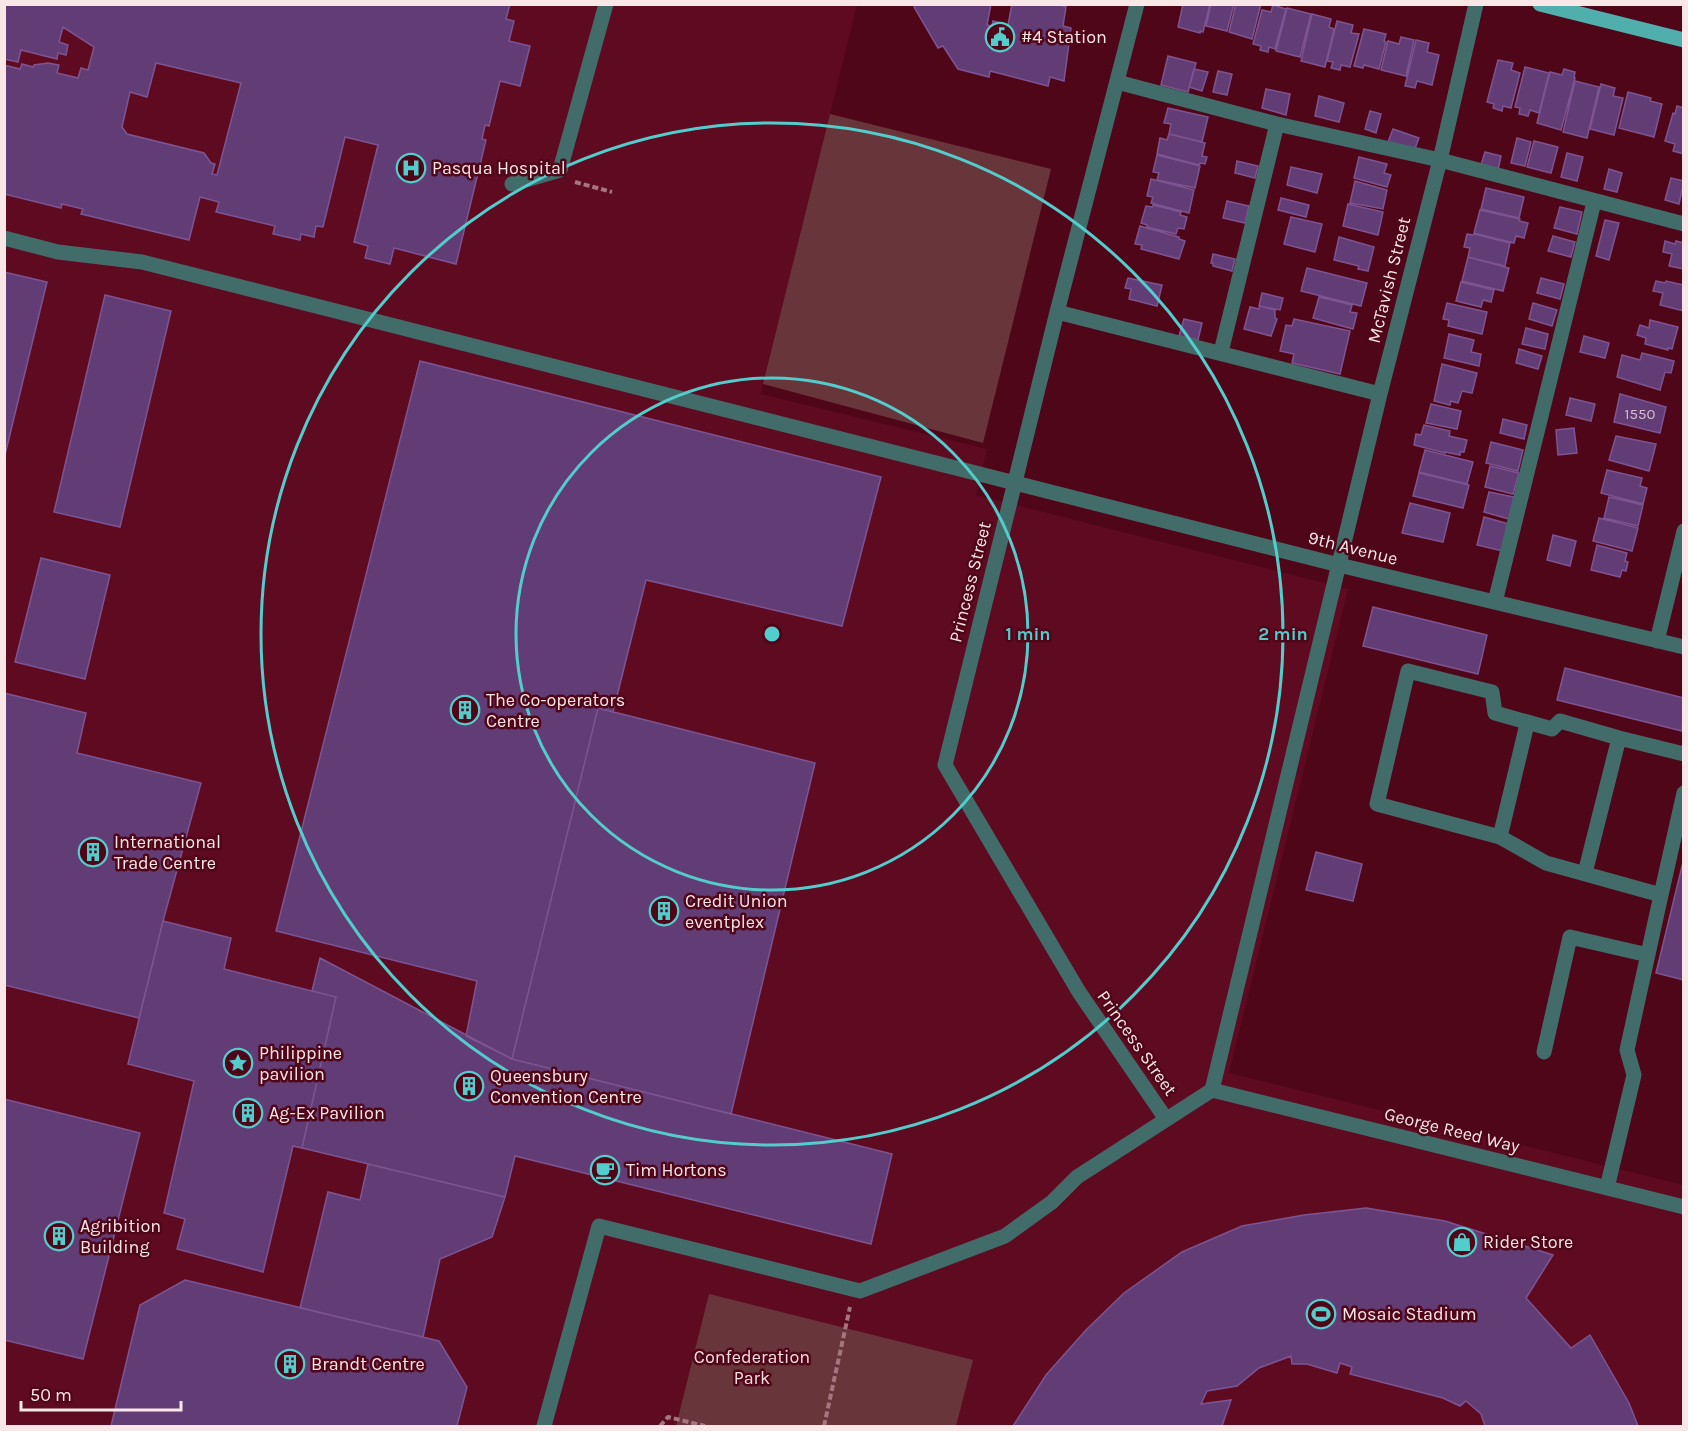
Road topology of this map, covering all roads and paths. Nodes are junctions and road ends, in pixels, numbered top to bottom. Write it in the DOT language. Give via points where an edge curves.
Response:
graph roads {
  1 [pos="606,4"];
  2 [pos="1137,4"];
  3 [pos="1476,4"];
  4 [pos="1540,4"];
  5 [pos="1683,40"];
  6 [pos="1117,82"];
  7 [pos="1277,124"];
  8 [pos="1440,160"];
  9 [pos="575,182"];
  10 [pos="512,184"];
  11 [pos="612,192"];
  12 [pos="1594,201"];
  13 [pos="1683,224"];
  14 [pos="4,238"];
  15 [pos="1056,312"];
  16 [pos="1221,352"];
  17 [pos="1380,394"];
  18 [pos="1015,483"];
  19 [pos="1683,531"];
  20 [pos="1339,565"];
  21 [pos="1495,602"];
  22 [pos="1657,641"];
  23 [pos="1683,647"];
  24 [pos="1527,724"];
  25 [pos="1619,738"];
  26 [pos="1683,754"];
  27 [pos="1683,793"];
  28 [pos="1500,837"];
  29 [pos="1584,873"];
  30 [pos="1661,895"];
  31 [pos="1648,955"];
  32 [pos="1544,1052"];
  33 [pos="1212,1090"];
  34 [pos="1166,1119"];
  35 [pos="1607,1188"];
  36 [pos="1683,1207"];
  37 [pos="854,1289"];
  38 [pos="544,1426"];
  39 [pos="660,1426"];
  40 [pos="705,1426"];
  41 [pos="824,1426"];
  1 -- 10 [label="street" via="560,170"];
  2 -- 6 [label="street, Princess Street"];
  3 -- 8 [label="street, McTavish Street"];
  4 -- 5 [label="main road"];
  6 -- 7 [label="street"];
  6 -- 15 [label="street, Princess Street"];
  7 -- 8 [label="street"];
  7 -- 16 [label="street"];
  8 -- 12 [label="street"];
  8 -- 17 [label="street, McTavish Street"];
  9 -- 11 [label="path"];
  12 -- 13 [label="street"];
  12 -- 21 [label="street"];
  14 -- 18 [label="street, 9th Avenue" via="58,252 142,262"];
  15 -- 16 [label="street"];
  15 -- 18 [label="street, Princess Street"];
  16 -- 17 [label="street"];
  17 -- 20 [label="street, McTavish Street"];
  18 -- 20 [label="street, 9th Avenue"];
  18 -- 34 [label="street, Princess Street" via="945,765 1083,999"];
  19 -- 22 [label="street"];
  20 -- 21 [label="street, 9th Avenue"];
  20 -- 33 [label="street, McTavish Street"];
  21 -- 22 [label="street, 9th Avenue"];
  22 -- 23 [label="street, 9th Avenue"];
  24 -- 25 [label="street" via="1552,729 1560,721"];
  24 -- 28 [label="street"];
  24 -- 28 [label="street" via="1495,713 1492,692 1408,671 1377,804"];
  25 -- 26 [label="street"];
  25 -- 29 [label="street"];
  27 -- 30 [label="street"];
  28 -- 29 [label="street" via="1546,863"];
  29 -- 30 [label="street"];
  30 -- 31 [label="street"];
  31 -- 32 [label="street" via="1570,937"];
  31 -- 35 [label="street" via="1627,1050 1634,1075"];
  33 -- 34 [label="street"];
  33 -- 35 [label="street, George Reed Way"];
  34 -- 37 [label="street" via="1077,1177 1052,1202 1005,1236 860,1291"];
  35 -- 36 [label="street, George Reed Way"];
  37 -- 38 [label="street" via="599,1226"];
  37 -- 41 [label="path"];
  39 -- 40 [label="path" via="668,1418"];
}
